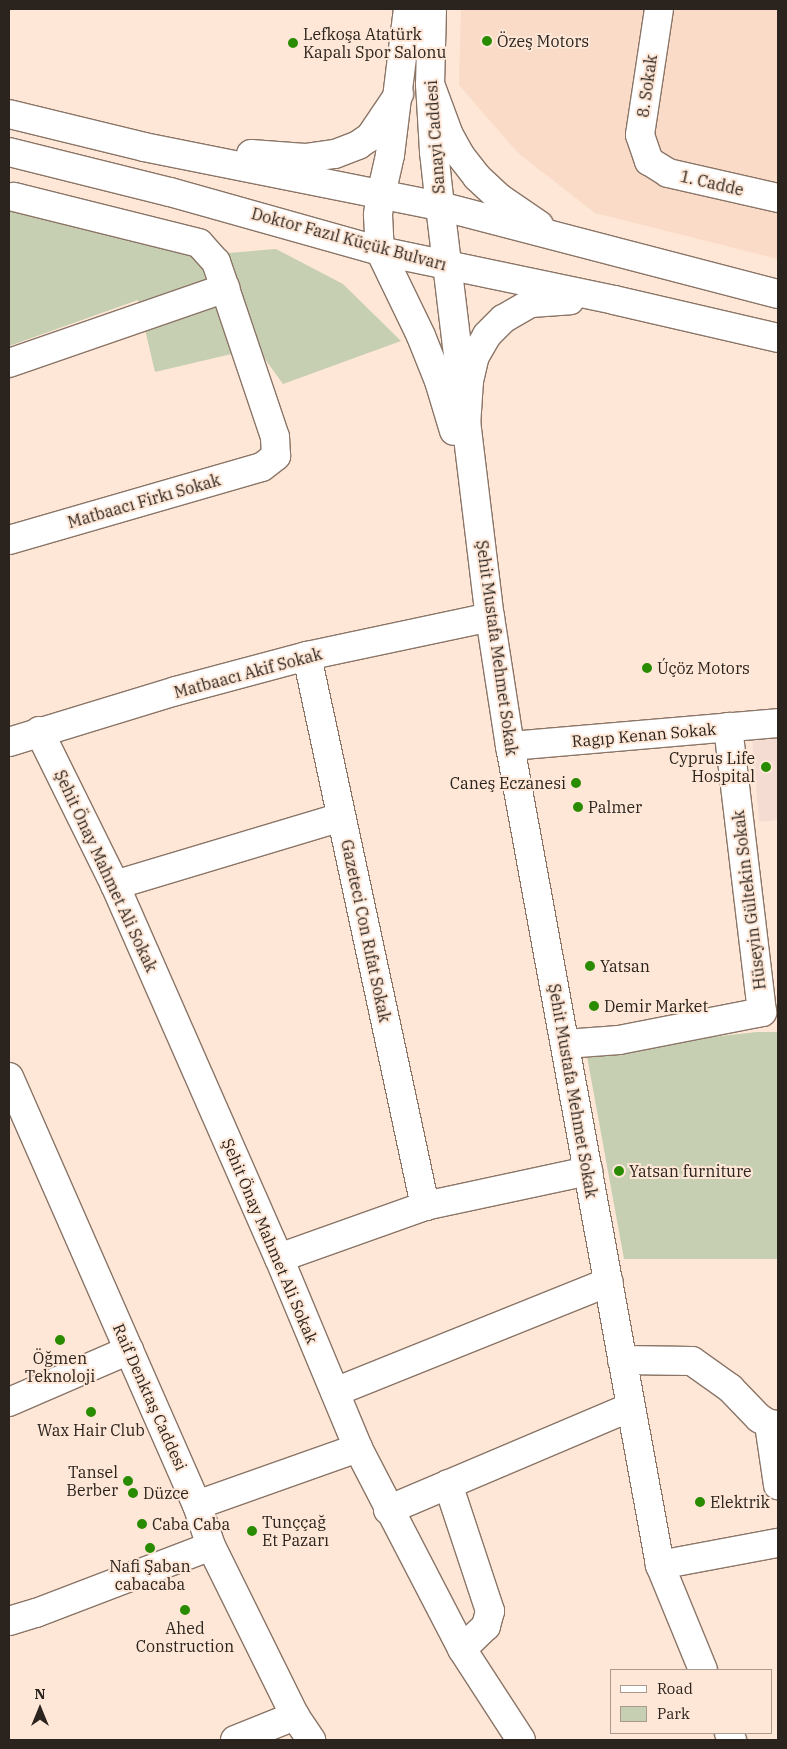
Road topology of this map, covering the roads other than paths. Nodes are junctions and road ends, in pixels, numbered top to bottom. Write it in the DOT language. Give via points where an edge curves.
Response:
graph roads {
  1 [pos="408,9"];
  2 [pos="432,9"];
  3 [pos="659,9"];
  4 [pos="430,84"];
  5 [pos="399,94"];
  6 [pos="9,114"];
  7 [pos="144,147"];
  8 [pos="9,152"];
  9 [pos="649,161"];
  10 [pos="381,195"];
  11 [pos="14,197"];
  12 [pos="778,198"];
  13 [pos="440,206"];
  14 [pos="552,235"];
  15 [pos="380,251"];
  16 [pos="446,265"];
  17 [pos="225,288"];
  18 [pos="778,294"];
  19 [pos="614,300"];
  20 [pos="778,338"];
  21 [pos="9,363"];
  22 [pos="466,426"];
  23 [pos="478,504"];
  24 [pos="9,540"];
  25 [pos="490,617"];
  26 [pos="307,656"];
  27 [pos="778,723"];
  28 [pos="728,727"];
  29 [pos="40,731"];
  30 [pos="9,742"];
  31 [pos="510,746"];
  32 [pos="342,817"];
  33 [pos="115,885"];
  34 [pos="770,1017"];
  35 [pos="565,1044"];
  36 [pos="9,1077"];
  37 [pos="588,1171"];
  38 [pos="425,1206"];
  39 [pos="279,1258"];
  40 [pos="609,1282"];
  41 [pos="129,1350"];
  42 [pos="622,1360"];
  43 [pos="335,1392"];
  44 [pos="9,1402"];
  45 [pos="631,1407"];
  46 [pos="773,1424"];
  47 [pos="358,1448"];
  48 [pos="448,1484"];
  49 [pos="778,1485"];
  50 [pos="197,1505"];
  51 [pos="388,1510"];
  52 [pos="778,1543"];
  53 [pos="211,1546"];
  54 [pos="660,1565"];
  55 [pos="9,1622"];
  56 [pos="462,1650"];
  57 [pos="703,1669"];
  58 [pos="295,1716"];
  59 [pos="235,1740"];
  60 [pos="310,1740"];
  61 [pos="520,1740"];
  1 -- 5 [label="main road, Sanayi Caddesi"];
  2 -- 4 [label="main road, Sanayi Caddesi"];
  3 -- 9 [label="main road, 8. Sokak" via="640,135"];
  4 -- 13 [label="main road, Sanayi Caddesi"];
  4 -- 14 [label="main road" via="449,135 477,177"];
  5 -- 7 [label="main road" via="370,137 335,154 306,158"];
  5 -- 10 [label="main road, Sanayi Caddesi"];
  6 -- 7 [label="main road"];
  7 -- 10 [label="main road"];
  8 -- 15 [label="main road, Doktor Fazıl Küçük Bulvarı" via="170,192"];
  9 -- 12 [label="main road, 1. Cadde" via="668,173"];
  10 -- 13 [label="main road"];
  10 -- 15 [label="main road, Sanayi Caddesi" via="378,214"];
  11 -- 17 [label="main road" via="199,242 216,262"];
  13 -- 14 [label="main road"];
  13 -- 16 [label="main road, Sanayi Caddesi"];
  14 -- 18 [label="main road"];
  15 -- 16 [label="main road, Doktor Fazıl Küçük Bulvarı"];
  15 -- 23 [label="main road, Şehit Mustafa Mehmet Sokak" via="422,336"];
  16 -- 19 [label="main road, Doktor Fazıl Küçük Bulvarı"];
  16 -- 22 [label="main road, Şehit Mustafa Mehmet Sokak"];
  17 -- 21 [label="main road"];
  17 -- 24 [label="main road, Matbaacı Firkı Sokak" via="275,438 276,456 262,467"];
  19 -- 20 [label="main road, Doktor Fazıl Küçük Bulvarı"];
  19 -- 22 [label="main road" via="531,303 503,319 487,335 475,356 469,381"];
  22 -- 23 [label="main road, Şehit Mustafa Mehmet Sokak"];
  23 -- 25 [label="main road, Şehit Mustafa Mehmet Sokak"];
  25 -- 26 [label="main road, Matbaacı Akif Sokak"];
  25 -- 31 [label="main road, Şehit Mustafa Mehmet Sokak"];
  26 -- 29 [label="main road, Matbaacı Akif Sokak"];
  26 -- 32 [label="main road, Gazeteci Con Rıfat Sokak"];
  27 -- 28 [label="main road, Ragıp Kenan Sokak"];
  28 -- 31 [label="main road, Ragıp Kenan Sokak"];
  28 -- 34 [label="main road, Hüseyin Gültekin Sokak"];
  29 -- 30 [label="main road, Matbaacı Akif Sokak"];
  29 -- 33 [label="main road, Şehit Önay Mahmet Ali Sokak"];
  31 -- 35 [label="main road, Şehit Mustafa Mehmet Sokak"];
  32 -- 33 [label="main road"];
  32 -- 38 [label="main road, Gazeteci Con Rıfat Sokak"];
  33 -- 39 [label="main road, Şehit Önay Mahmet Ali Sokak"];
  34 -- 35 [label="main road" via="619,1040"];
  35 -- 37 [label="main road, Şehit Mustafa Mehmet Sokak"];
  36 -- 41 [label="main road, Raif Denktaş Caddesi"];
  37 -- 38 [label="main road"];
  37 -- 40 [label="main road, Şehit Mustafa Mehmet Sokak"];
  38 -- 39 [label="main road"];
  39 -- 43 [label="main road, Şehit Önay Mahmet Ali Sokak"];
  40 -- 42 [label="main road, Şehit Mustafa Mehmet Sokak"];
  40 -- 43 [label="main road"];
  41 -- 44 [label="main road"];
  41 -- 50 [label="main road, Raif Denktaş Caddesi"];
  42 -- 45 [label="main road, Şehit Mustafa Mehmet Sokak"];
  42 -- 46 [label="main road" via="692,1361 730,1388 759,1418"];
  43 -- 47 [label="main road, Şehit Önay Mahmet Ali Sokak"];
  45 -- 48 [label="main road"];
  45 -- 54 [label="main road, Şehit Mustafa Mehmet Sokak"];
  46 -- 49 [label="main road"];
  47 -- 50 [label="main road"];
  47 -- 51 [label="main road, Şehit Önay Mahmet Ali Sokak"];
  48 -- 51 [label="main road"];
  48 -- 56 [label="main road" via="490,1610 486,1626"];
  50 -- 53 [label="main road, Raif Denktaş Caddesi"];
  51 -- 56 [label="main road, Şehit Önay Mahmet Ali Sokak"];
  52 -- 54 [label="main road"];
  53 -- 55 [label="main road"];
  53 -- 58 [label="main road, Raif Denktaş Caddesi"];
  54 -- 57 [label="main road, Şehit Mustafa Mehmet Sokak"];
  56 -- 61 [label="main road, Şehit Önay Mahmet Ali Sokak"];
  58 -- 59 [label="main road"];
  58 -- 60 [label="main road, Raif Denktaş Caddesi"];
}
